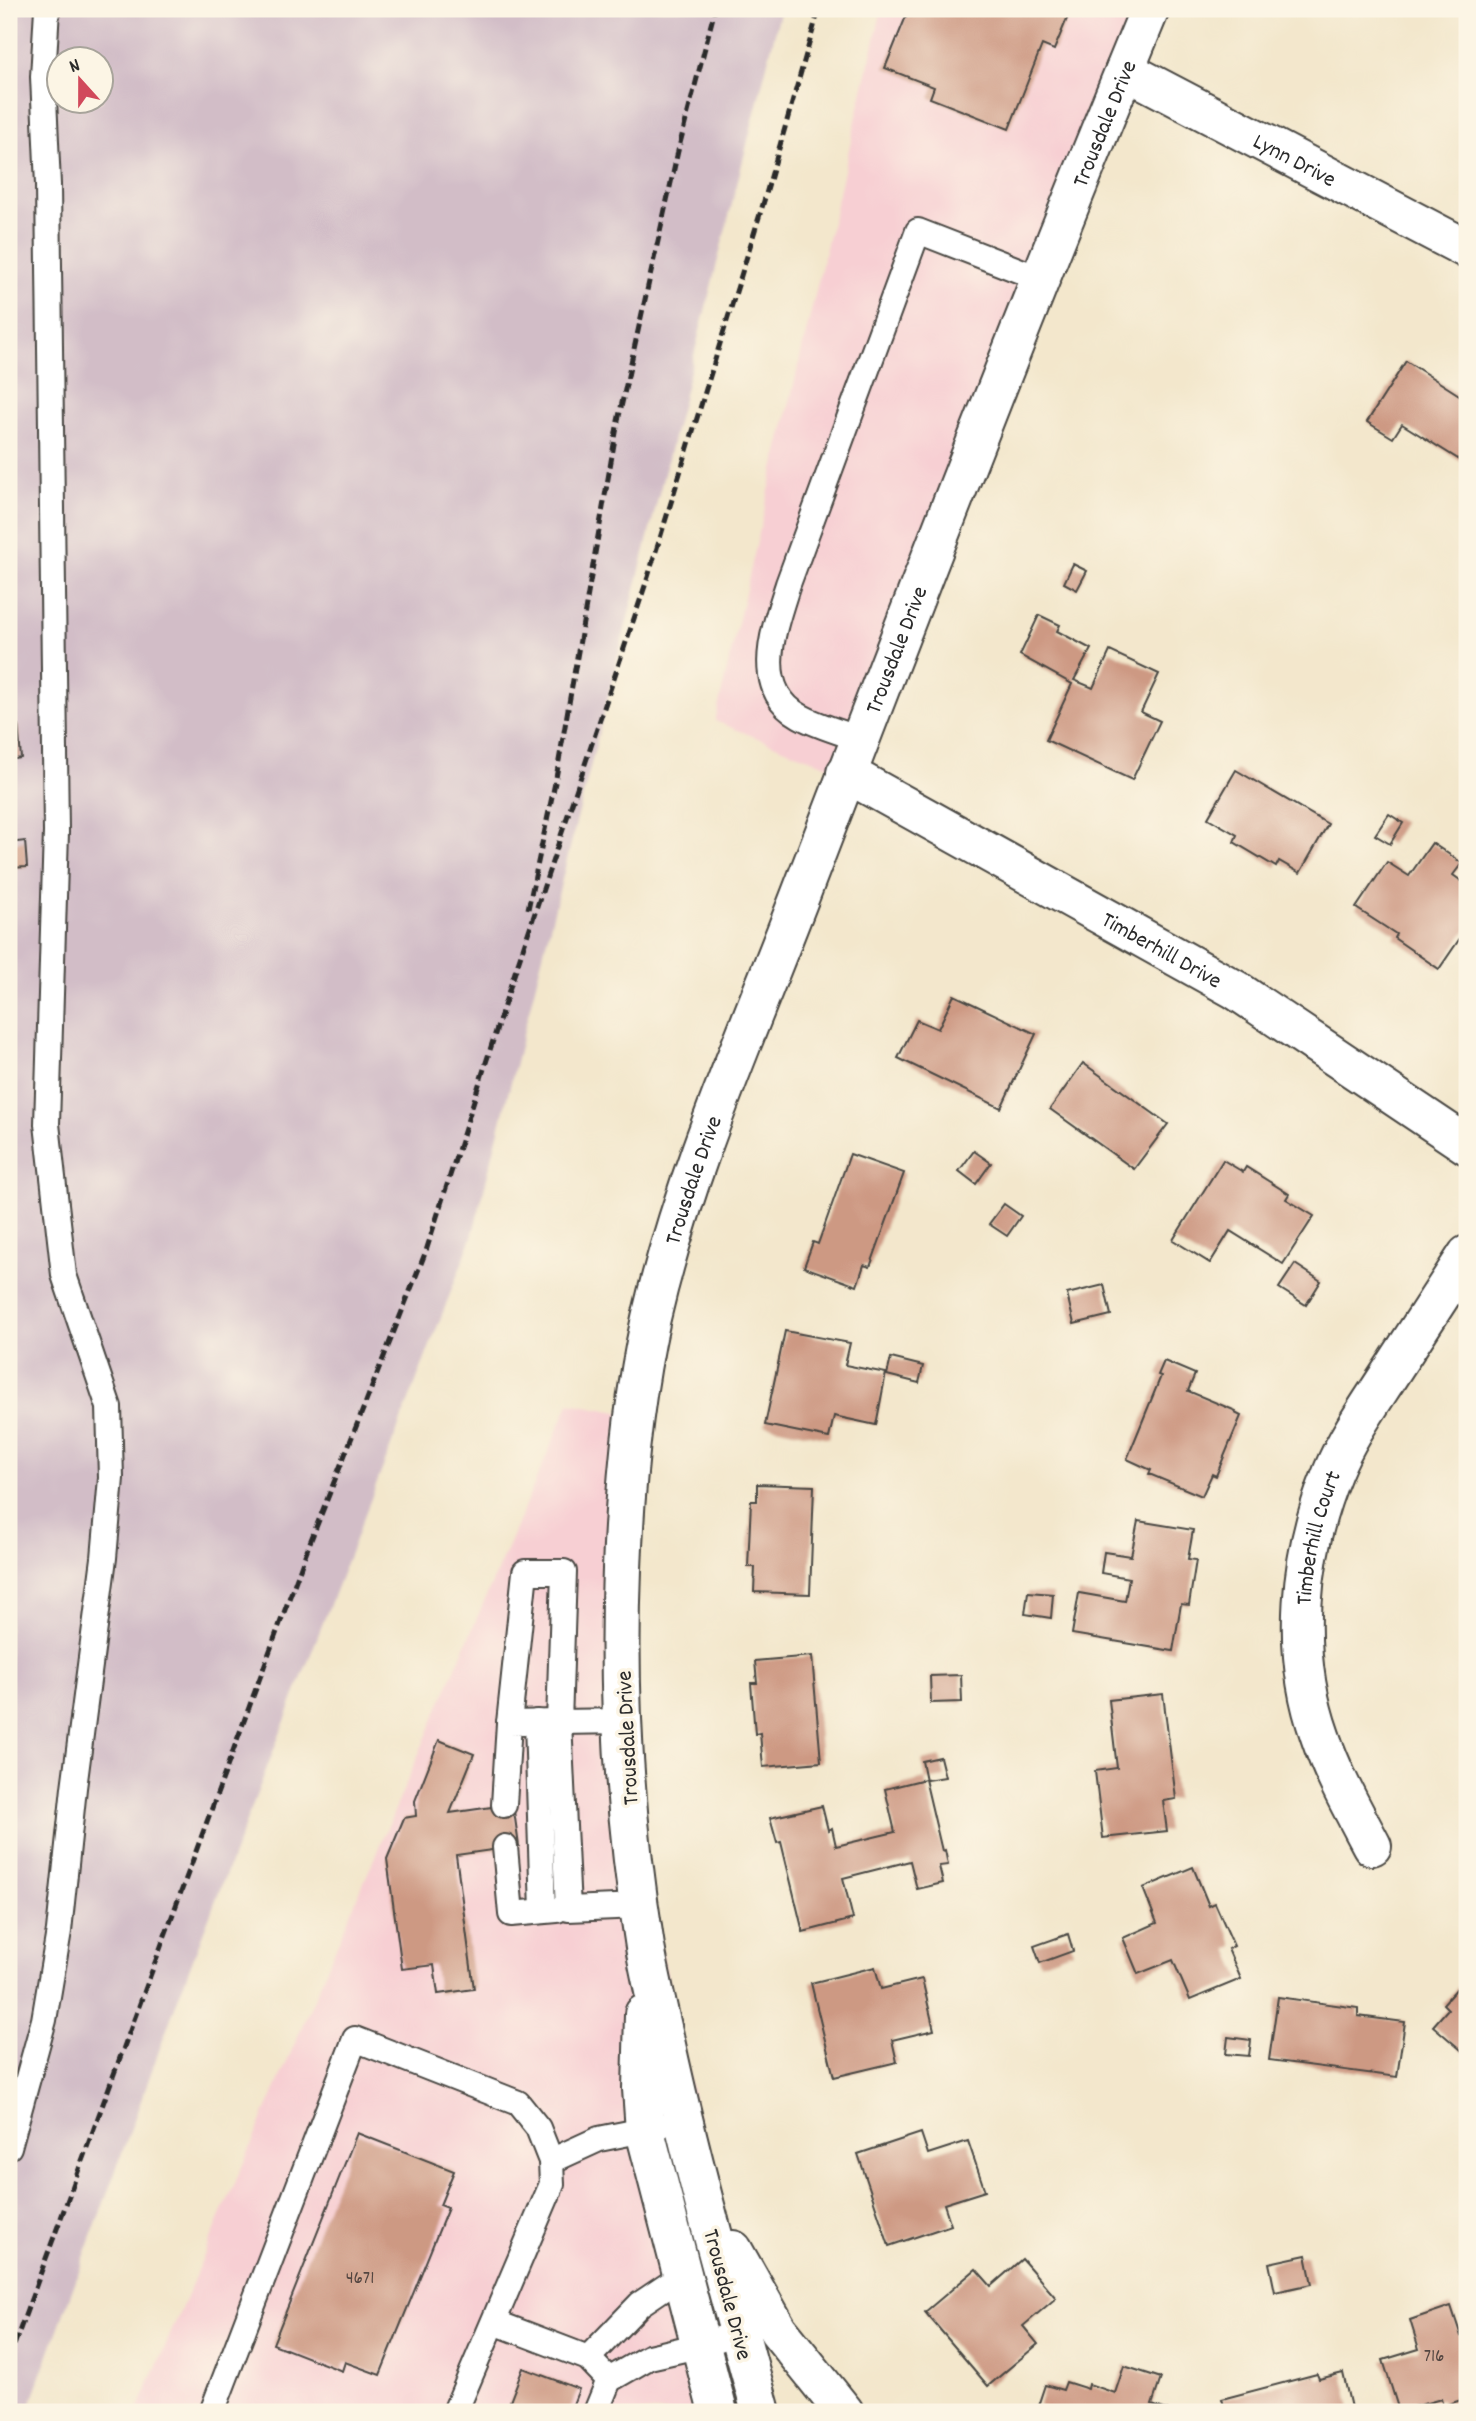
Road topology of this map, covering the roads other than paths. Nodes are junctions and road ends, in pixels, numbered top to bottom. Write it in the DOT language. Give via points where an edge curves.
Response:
graph roads {
  1 [pos="47,9"];
  2 [pos="1150,9"];
  3 [pos="1125,70"];
  4 [pos="1467,249"];
  5 [pos="1041,279"];
  6 [pos="853,756"];
  7 [pos="1467,1144"];
  8 [pos="1467,1255"];
  9 [pos="624,1721"];
  10 [pos="548,1722"];
  11 [pos="509,1723"];
  12 [pos="504,1805"];
  13 [pos="1372,1846"];
  14 [pos="505,1847"];
  15 [pos="639,1906"];
  16 [pos="568,1909"];
  17 [pos="543,1911"];
  18 [pos="646,1953"];
  19 [pos="683,2120"];
  20 [pos="644,2122"];
  21 [pos="9,2147"];
  22 [pos="551,2161"];
  23 [pos="699,2185"];
  24 [pos="683,2274"];
  25 [pos="494,2322"];
  26 [pos="739,2332"];
  27 [pos="702,2345"];
  28 [pos="588,2358"];
  29 [pos="609,2380"];
  30 [pos="212,2412"];
  31 [pos="455,2412"];
  32 [pos="596,2412"];
  33 [pos="719,2412"];
  34 [pos="761,2412"];
  35 [pos="844,2412"];
  1 -- 21 [label="lane" via="43,77 56,832 47,1125 64,1275 110,1407 111,1451 104,1558 59,1931 44,2020"];
  2 -- 3 [label="street, Trousdale Drive"];
  3 -- 4 [label="street, Lynn Drive"];
  3 -- 5 [label="street, Trousdale Drive"];
  5 -- 6 [label="street, Trousdale Drive"];
  5 -- 6 [label="lane" via="918,231 788,584 770,655 769,676 775,693"];
  6 -- 7 [label="street, Timberhill Drive" via="1236,990"];
  6 -- 9 [label="street, Trousdale Drive" via="711,1124 651,1321 626,1497"];
  8 -- 13 [label="street, Timberhill Court" via="1334,1470 1316,1521 1305,1574 1302,1628 1319,1734"];
  9 -- 10 [label="lane"];
  9 -- 15 [label="street, Trousdale Drive"];
  10 -- 11 [label="lane"];
  10 -- 11 [label="lane" via="564,1572 525,1572"];
  10 -- 16 [label="lane"];
  10 -- 17 [label="lane"];
  11 -- 12 [label="lane"];
  14 -- 17 [label="lane" via="511,1914"];
  15 -- 16 [label="lane"];
  15 -- 18 [label="street, Trousdale Drive"];
  16 -- 17 [label="lane"];
  18 -- 19 [label="street, Trousdale Drive"];
  18 -- 20 [label="street"];
  19 -- 20 [label="lane"];
  19 -- 23 [label="street, Trousdale Drive"];
  20 -- 22 [label="lane"];
  20 -- 24 [label="street"];
  22 -- 25 [label="lane" via="552,2185"];
  22 -- 30 [label="lane" via="538,2128 518,2103 355,2039"];
  23 -- 26 [label="street, Trousdale Drive"];
  23 -- 35 [label="street" via="778,2330"];
  24 -- 27 [label="street"];
  24 -- 28 [label="lane" via="640,2304"];
  25 -- 28 [label="lane"];
  25 -- 31 [label="lane"];
  26 -- 27 [label="lane"];
  26 -- 34 [label="street, Trousdale Drive"];
  27 -- 29 [label="lane" via="649,2357"];
  27 -- 33 [label="street"];
  28 -- 29 [label="lane"];
  29 -- 32 [label="lane"];
}
